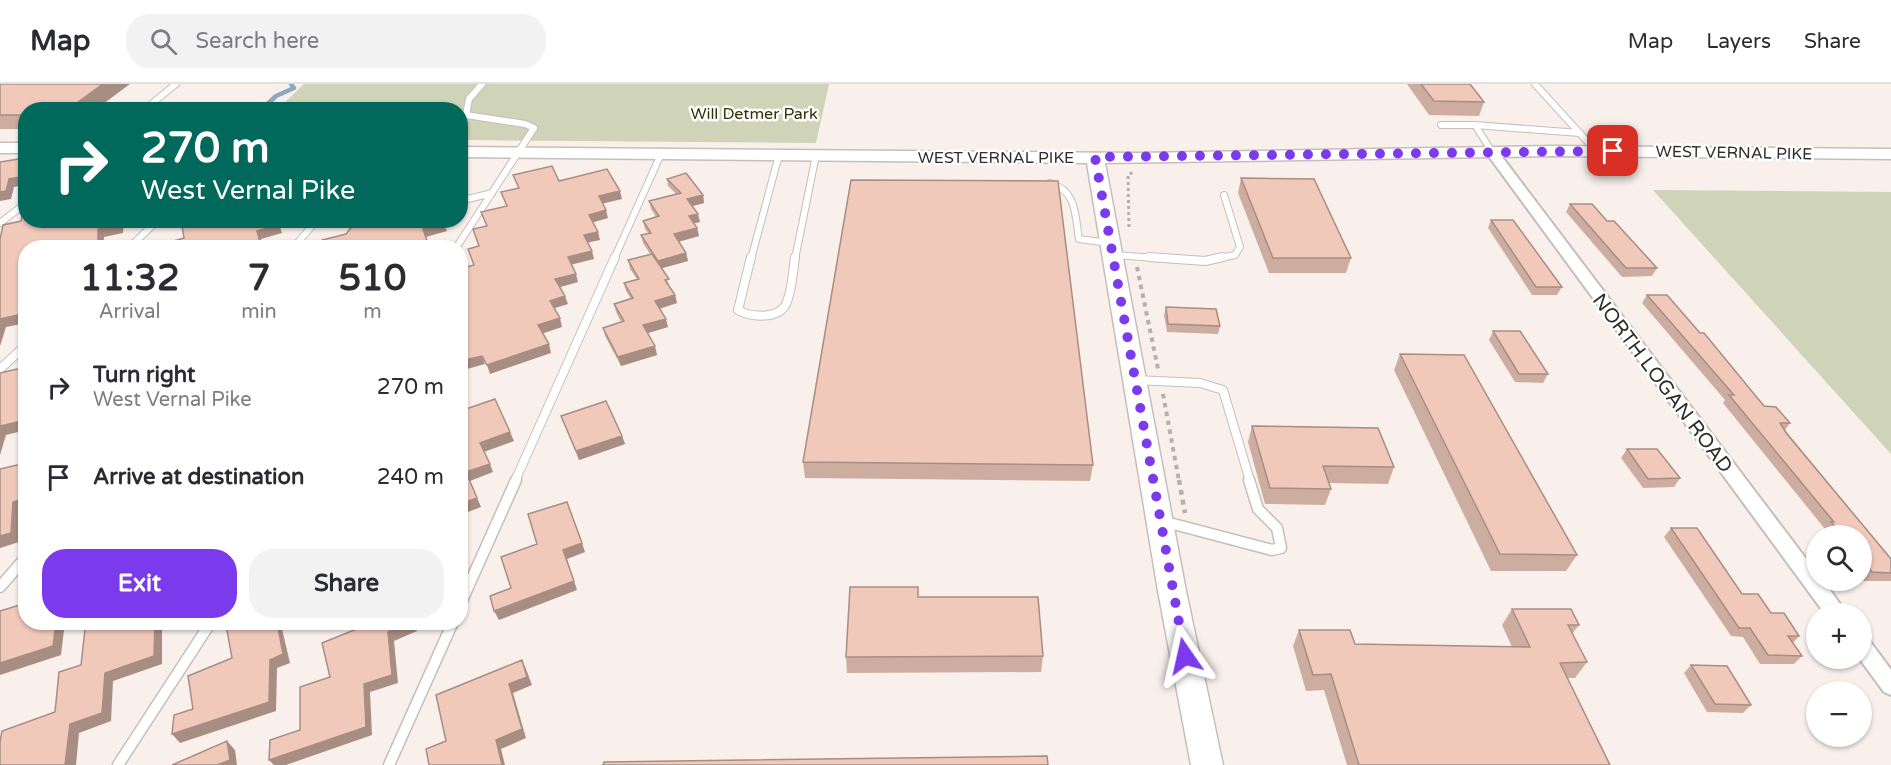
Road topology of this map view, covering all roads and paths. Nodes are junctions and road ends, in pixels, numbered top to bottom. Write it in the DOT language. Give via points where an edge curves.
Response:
graph roads {
  1 [pos="176,84"];
  2 [pos="482,84"];
  3 [pos="1535,84"];
  4 [pos="154,102"];
  5 [pos="468,104"];
  6 [pos="468,115"];
  7 [pos="1442,125"];
  8 [pos="1475,125"];
  9 [pos="1580,133"];
  10 [pos="0,148"];
  11 [pos="18,148"];
  12 [pos="1596,151"];
  13 [pos="468,152"];
  14 [pos="1491,152"];
  15 [pos="518,153"];
  16 [pos="661,154"];
  17 [pos="1891,154"];
  18 [pos="779,155"];
  19 [pos="816,155"];
  20 [pos="1095,157"];
  21 [pos="1041,183"];
  22 [pos="492,193"];
  23 [pos="1224,195"];
  24 [pos="468,199"];
  25 [pos="18,209"];
  26 [pos="0,223"];
  27 [pos="150,228"];
  28 [pos="309,228"];
  29 [pos="137,240"];
  30 [pos="300,240"];
  31 [pos="461,240"];
  32 [pos="1111,249"];
  33 [pos="18,352"];
  34 [pos="0,369"];
  35 [pos="1135,380"];
  36 [pos="1160,520"];
  37 [pos="18,566"];
  38 [pos="0,586"];
  39 [pos="468,587"];
  40 [pos="1829,603"];
  41 [pos="206,630"];
  42 [pos="449,630"];
  43 [pos="1872,660"];
  44 [pos="1891,686"];
  45 [pos="118,765"];
  46 [pos="389,765"];
  47 [pos="1207,765"];
  1 -- 4 [label="lane"];
  2 -- 5 [label="lane"];
  3 -- 9 [label="lane"];
  6 -- 15 [label="lane" via="534,128"];
  7 -- 8 [label="lane"];
  8 -- 9 [label="lane"];
  8 -- 14 [label="lane"];
  9 -- 12 [label="lane"];
  10 -- 11 [label="main road"];
  12 -- 14 [label="main road, WEST VERNAL PIKE"];
  12 -- 17 [label="main road, WEST VERNAL PIKE"];
  13 -- 15 [label="main road, WEST VERNAL PIKE"];
  14 -- 20 [label="main road, WEST VERNAL PIKE"];
  14 -- 40 [label="street, NORTH LOGAN ROAD"];
  15 -- 16 [label="main road, WEST VERNAL PIKE"];
  15 -- 22 [label="lane"];
  16 -- 18 [label="main road, WEST VERNAL PIKE"];
  16 -- 39 [label="lane"];
  18 -- 19 [label="main road, WEST VERNAL PIKE"];
  18 -- 19 [label="lane" via="738,305 744,314 775,313 786,304"];
  19 -- 20 [label="main road, WEST VERNAL PIKE"];
  20 -- 32 [label="main road"];
  21 -- 32 [label="lane" via="1057,184 1070,192 1079,239"];
  22 -- 24 [label="lane"];
  22 -- 31 [label="lane"];
  23 -- 32 [label="lane" via="1240,247 1234,255 1205,261"];
  25 -- 26 [label="lane"];
  27 -- 29 [label="lane"];
  28 -- 30 [label="lane"];
  32 -- 35 [label="main road"];
  33 -- 34 [label="lane"];
  35 -- 36 [label="main road"];
  35 -- 36 [label="lane" via="1200,382 1223,390 1258,509 1277,528 1281,548 1272,549"];
  36 -- 47 [label="main road"];
  37 -- 38 [label="lane"];
  41 -- 45 [label="lane"];
  42 -- 46 [label="lane"];
  43 -- 44 [label="street"];
}
